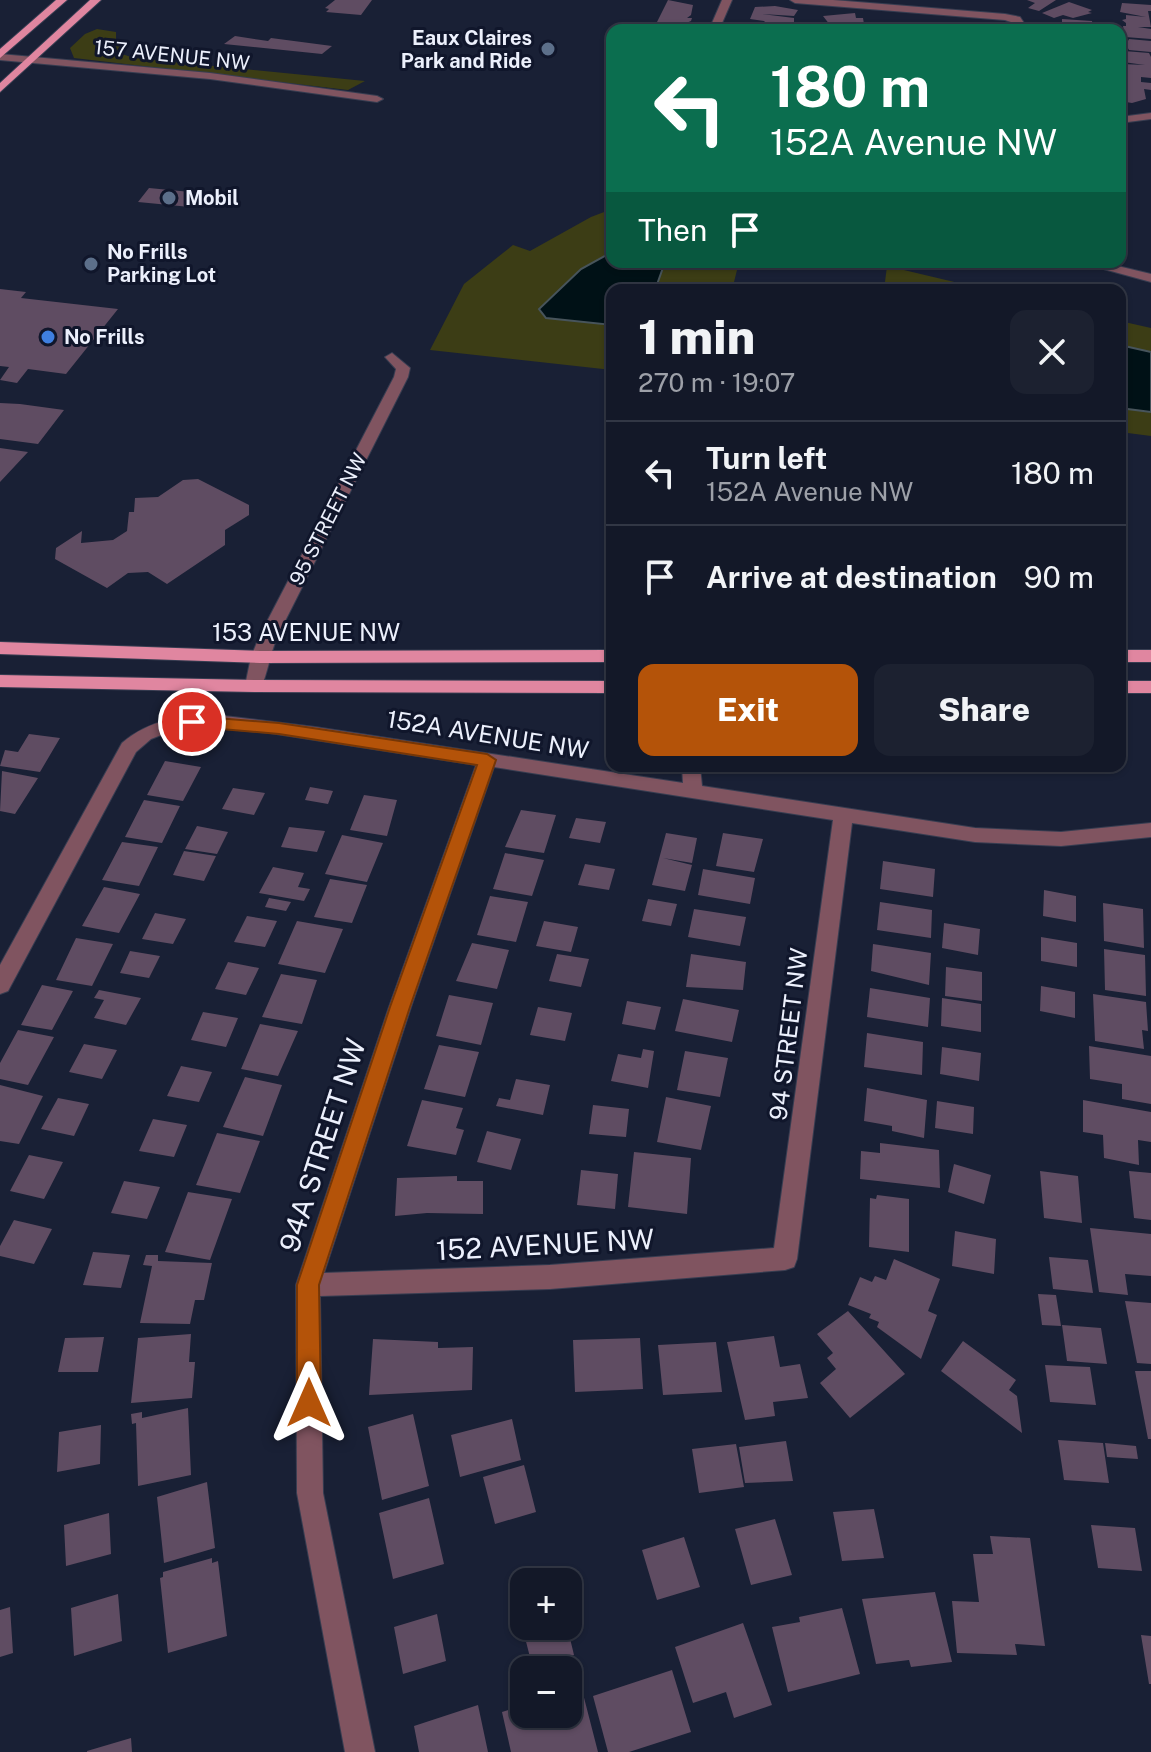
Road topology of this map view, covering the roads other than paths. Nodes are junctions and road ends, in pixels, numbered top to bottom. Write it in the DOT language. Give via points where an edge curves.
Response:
graph roads {
  1 [pos="62,0"];
  2 [pos="96,0"];
  3 [pos="727,0"];
  4 [pos="795,0"];
  5 [pos="908,9"];
  6 [pos="717,24"];
  7 [pos="906,24"];
  8 [pos="1017,24"];
  9 [pos="0,56"];
  10 [pos="32,60"];
  11 [pos="0,70"];
  12 [pos="18,72"];
  13 [pos="0,89"];
  14 [pos="341,95"];
  15 [pos="377,99"];
  16 [pos="1126,119"];
  17 [pos="1149,122"];
  18 [pos="1110,268"];
  19 [pos="1151,278"];
  20 [pos="392,357"];
  21 [pos="0,648"];
  22 [pos="606,656"];
  23 [pos="1126,656"];
  24 [pos="1151,656"];
  25 [pos="260,657"];
  26 [pos="0,681"];
  27 [pos="254,686"];
  28 [pos="606,687"];
  29 [pos="1126,687"];
  30 [pos="1151,687"];
  31 [pos="487,760"];
  32 [pos="691,772"];
  33 [pos="693,792"];
  34 [pos="843,815"];
  35 [pos="1151,830"];
  36 [pos="0,985"];
  37 [pos="785,1259"];
  38 [pos="308,1285"];
  39 [pos="360,1752"];
  1 -- 9 [label="main road"];
  2 -- 10 [label="main road"];
  3 -- 6 [label="street"];
  4 -- 5 [label="street"];
  5 -- 7 [label="street"];
  5 -- 8 [label="street" via="1005,17"];
  9 -- 10 [label="street, 157 AVENUE NW"];
  10 -- 12 [label="main road"];
  10 -- 14 [label="street, 157 AVENUE NW"];
  11 -- 12 [label="street, 157 AVENUE NW"];
  12 -- 13 [label="main road"];
  12 -- 14 [label="street, 157 AVENUE NW" via="301,97"];
  14 -- 15 [label="street, 157 AVENUE NW"];
  16 -- 17 [label="street"];
  18 -- 19 [label="street"];
  20 -- 25 [label="street, 95 STREET NW" via="401,364 401,377"];
  21 -- 25 [label="main road, 153 AVENUE NW"];
  22 -- 25 [label="main road, 153 AVENUE NW"];
  23 -- 24 [label="main road"];
  25 -- 27 [label="street, 95 STREET NW"];
  26 -- 27 [label="main road"];
  27 -- 28 [label="main road"];
  29 -- 30 [label="main road"];
  31 -- 33 [label="street, 152A AVENUE NW"];
  31 -- 36 [label="street, 152A AVENUE NW" via="242,725 176,723 150,730 129,748"];
  31 -- 38 [label="street, 94A STREET NW"];
  32 -- 33 [label="street"];
  33 -- 34 [label="street, 152A AVENUE NW"];
  34 -- 35 [label="street, 152A AVENUE NW" via="1028,840"];
  34 -- 37 [label="street, 94 STREET NW"];
  37 -- 38 [label="street, 152 AVENUE NW" via="550,1277"];
  38 -- 39 [label="street, 94A STREET NW" via="310,1493"];
}
